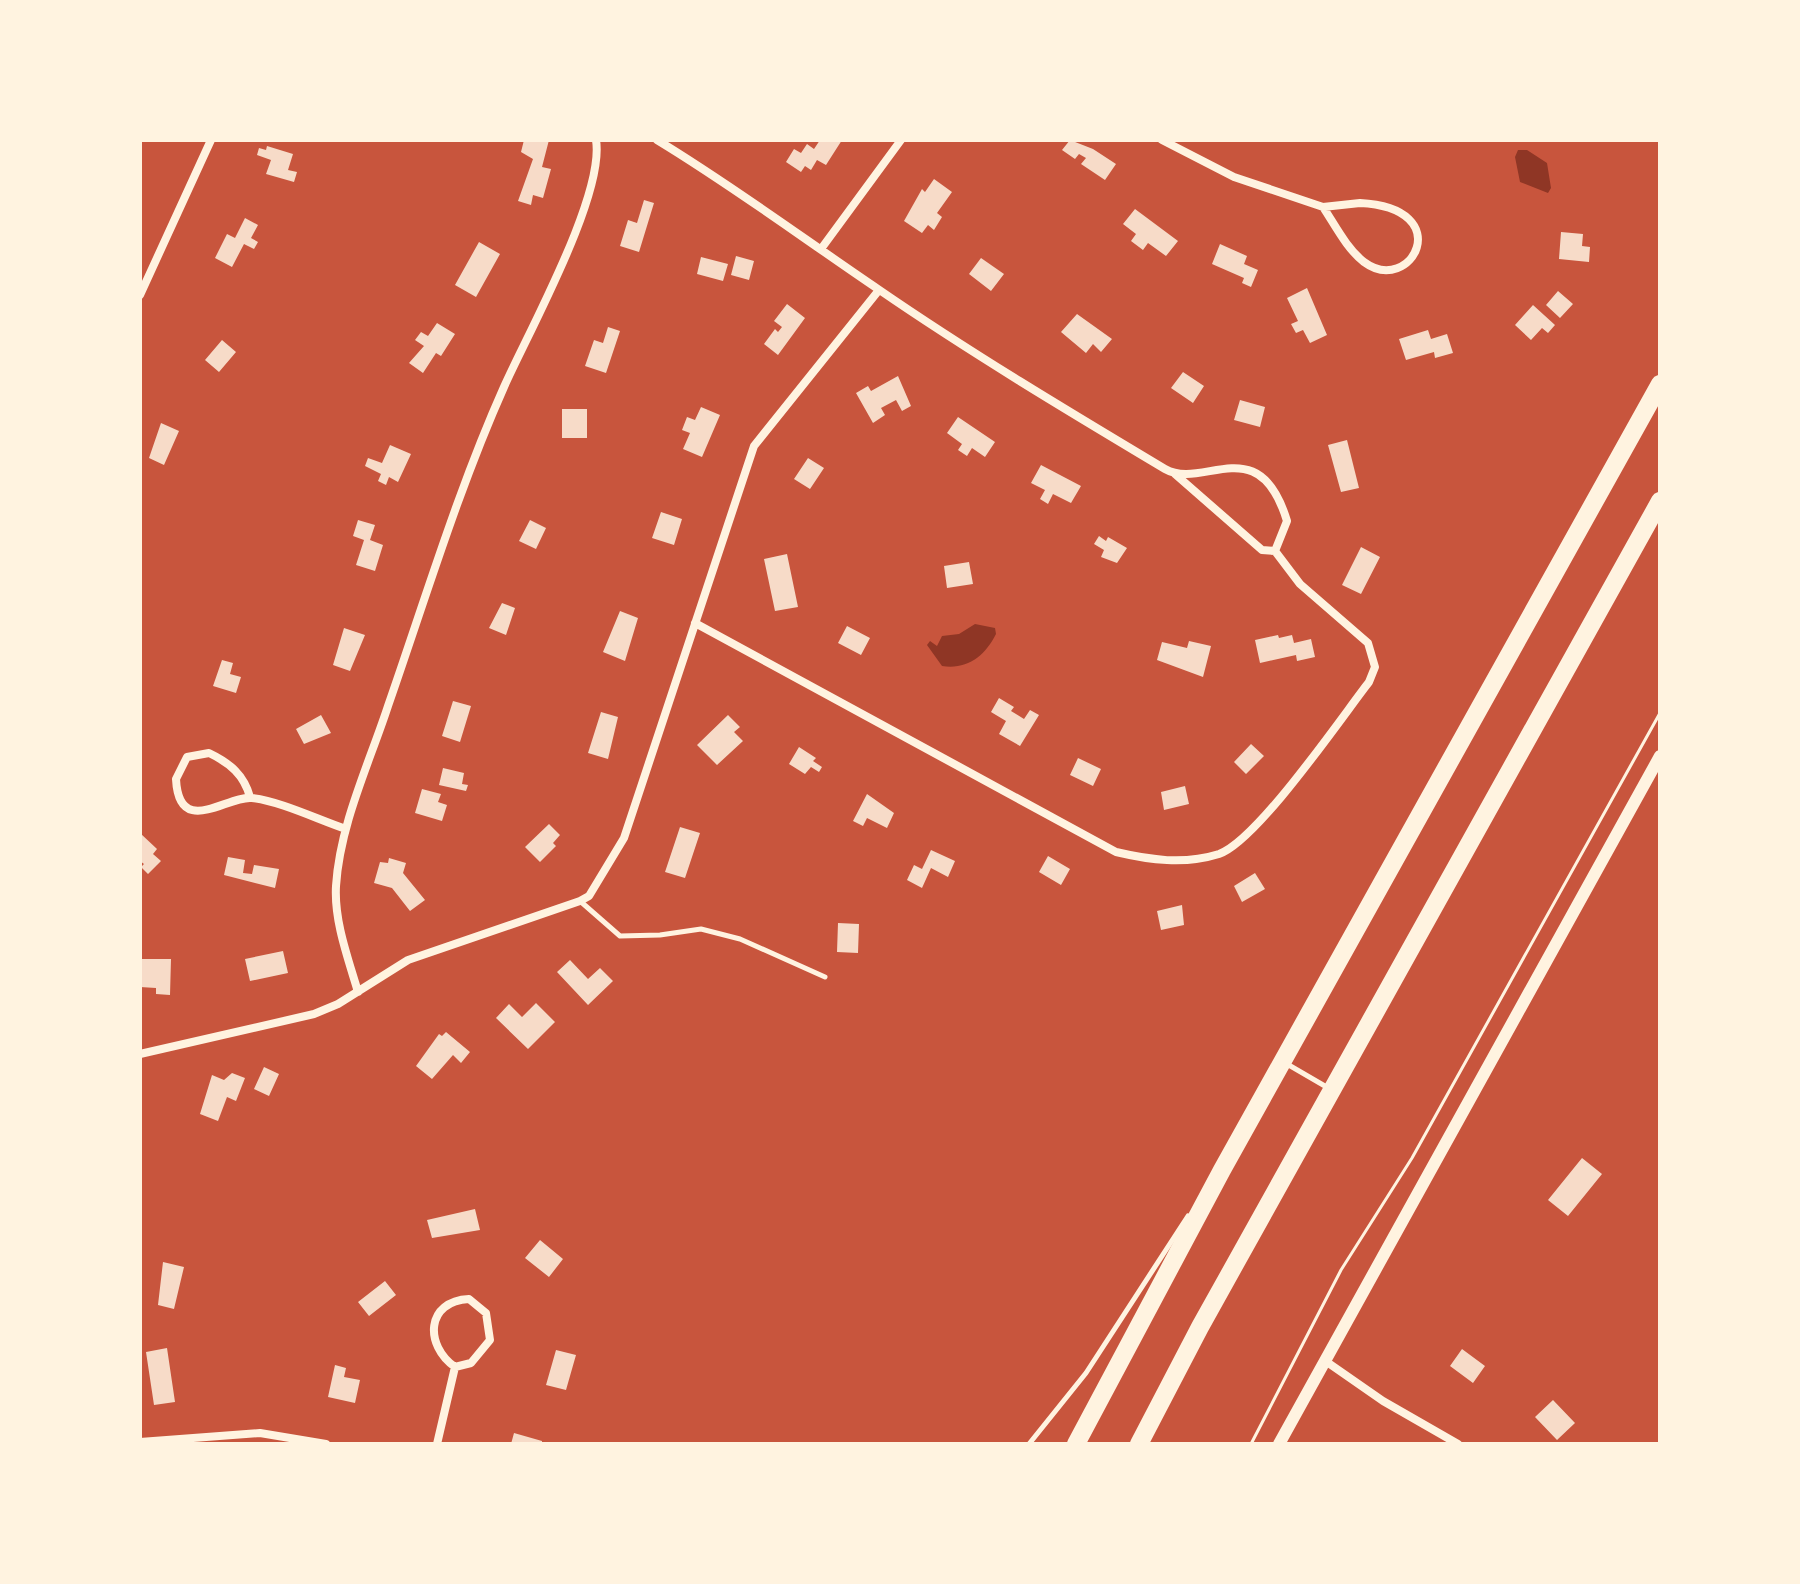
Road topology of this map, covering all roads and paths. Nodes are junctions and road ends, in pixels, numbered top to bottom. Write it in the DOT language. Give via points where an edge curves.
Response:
graph roads {
  1 [pos="211,140"];
  2 [pos="596,140"];
  3 [pos="657,140"];
  4 [pos="901,140"];
  5 [pos="1162,140"];
  6 [pos="1323,207"];
  7 [pos="821,249"];
  8 [pos="879,290"];
  9 [pos="140,295"];
  10 [pos="1660,384"];
  11 [pos="1175,474"];
  12 [pos="1660,501"];
  13 [pos="1275,551"];
  14 [pos="695,623"];
  15 [pos="1660,713"];
  16 [pos="1660,756"];
  17 [pos="250,797"];
  18 [pos="346,829"];
  19 [pos="580,901"];
  20 [pos="825,977"];
  21 [pos="358,992"];
  22 [pos="140,1054"];
  23 [pos="1283,1061"];
  24 [pos="1332,1090"];
  25 [pos="1222,1170"];
  26 [pos="1324,1360"];
  27 [pos="455,1367"];
  28 [pos="140,1442"];
  29 [pos="326,1444"];
  30 [pos="437,1444"];
  31 [pos="1029,1444"];
  32 [pos="1076,1444"];
  33 [pos="1139,1444"];
  34 [pos="1251,1444"];
  35 [pos="1279,1444"];
  36 [pos="1458,1444"];
  1 -- 9 [label="street"];
  2 -- 18 [label="street" via="586,201 460,499"];
  3 -- 7 [label="street"];
  4 -- 7 [label="street"];
  5 -- 6 [label="street" via="1234,177"];
  6 -- 6 [label="street" via="1371,204 1399,212 1418,233 1417,253 1397,267 1375,267 1359,256"];
  7 -- 8 [label="street"];
  8 -- 11 [label="street" via="1029,388"];
  8 -- 14 [label="street" via="754,446"];
  10 -- 23 [label="highway"];
  11 -- 13 [label="street" via="1262,550"];
  11 -- 13 [label="street" via="1231,467 1266,482 1287,521"];
  12 -- 24 [label="highway"];
  13 -- 14 [label="street" via="1300,584 1368,643 1375,667 1267,816 1222,853 1161,862 1116,852"];
  14 -- 19 [label="street" via="624,838 589,896"];
  15 -- 34 [label="path" via="1420,1144 1341,1270"];
  16 -- 26 [label="street"];
  17 -- 17 [label="street" via="200,811 181,800 176,779 187,757 209,753 235,769"];
  17 -- 18 [label="street"];
  18 -- 21 [label="street" via="338,867 337,915"];
  19 -- 20 [label="lane" via="620,936 701,929 740,939"];
  19 -- 21 [label="street" via="408,960"];
  21 -- 22 [label="street" via="283,1024"];
  23 -- 24 [label="lane"];
  23 -- 25 [label="highway"];
  24 -- 33 [label="highway"];
  25 -- 31 [label="lane" via="1086,1373"];
  25 -- 32 [label="highway"];
  26 -- 35 [label="street"];
  26 -- 36 [label="street"];
  27 -- 27 [label="street" via="436,1349 432,1333 444,1308 469,1299 486,1313 490,1340 471,1363"];
  27 -- 30 [label="street"];
  28 -- 29 [label="street" via="260,1433"];
}
